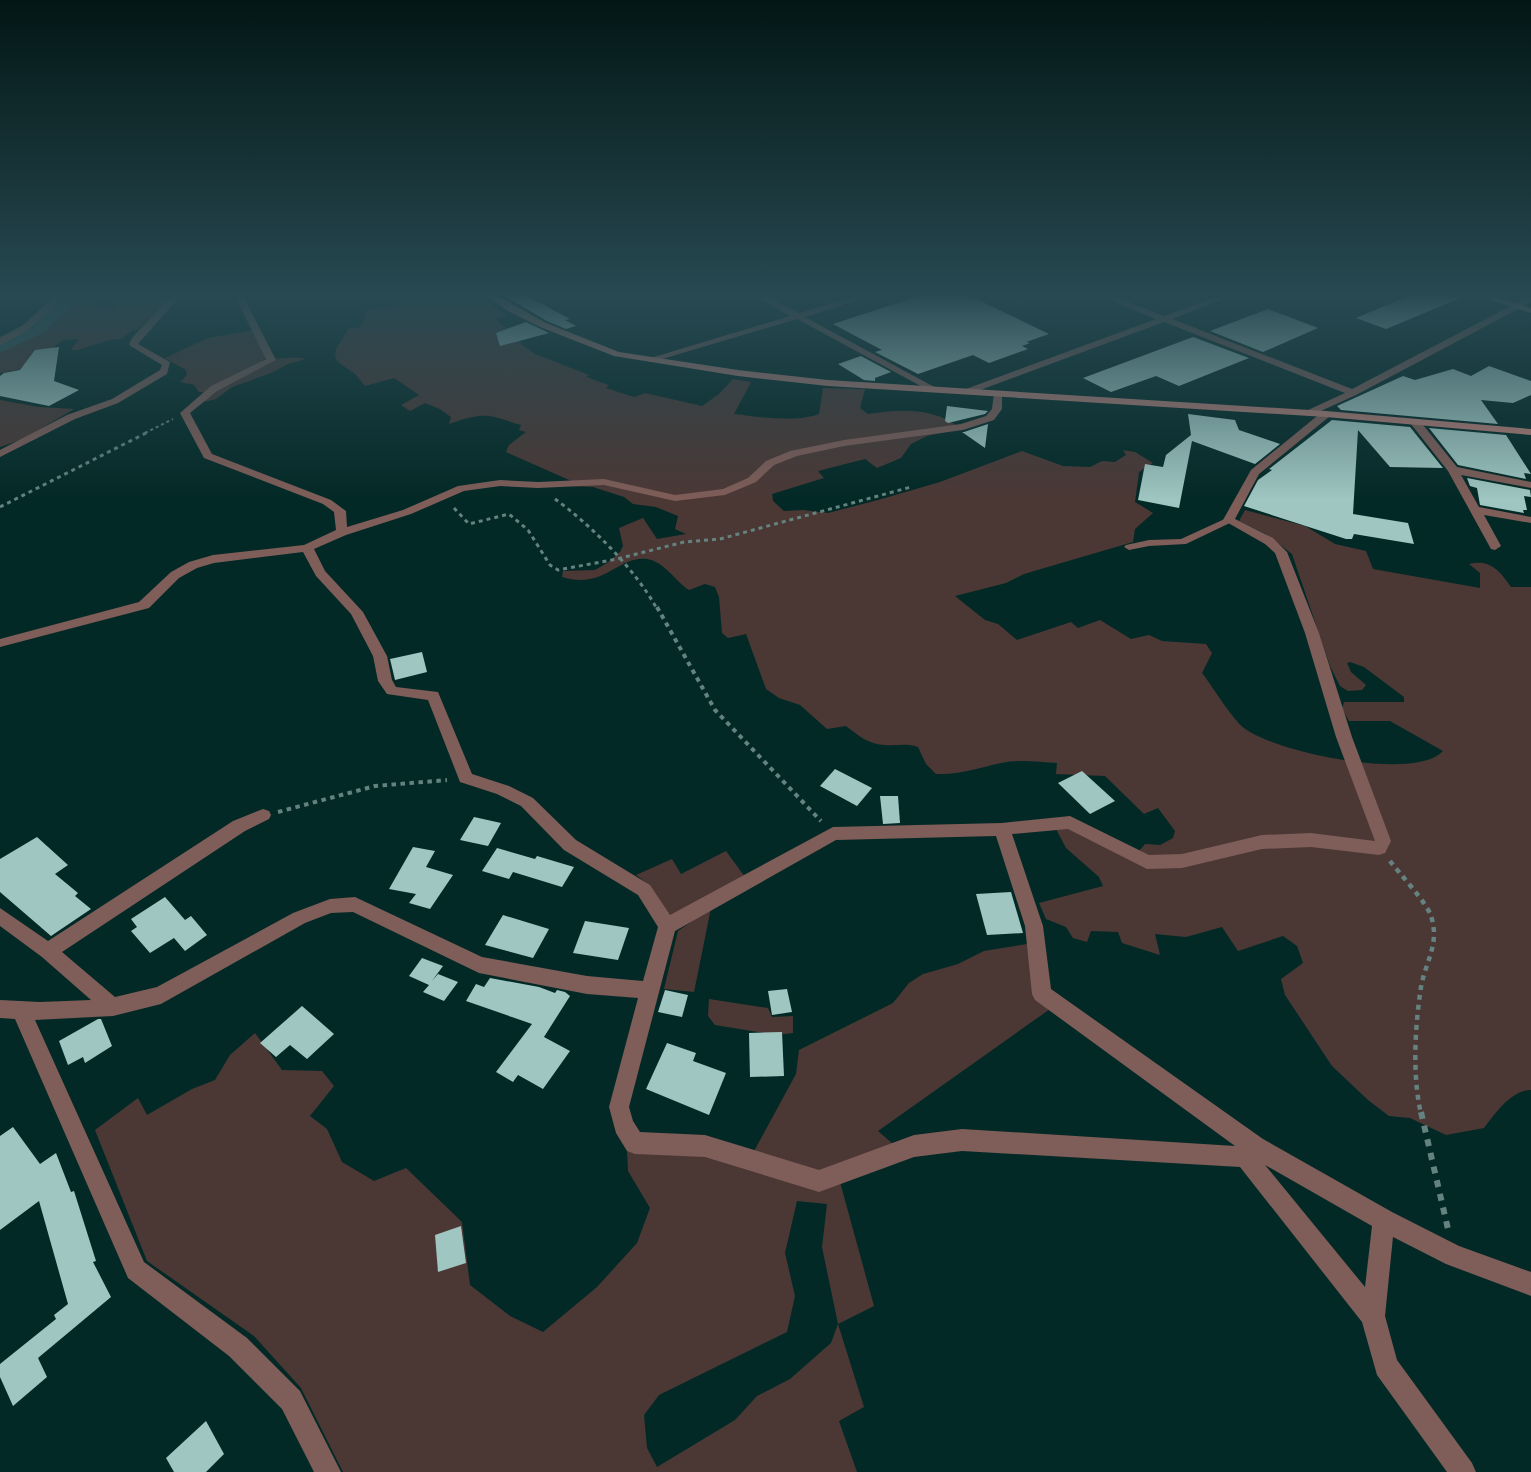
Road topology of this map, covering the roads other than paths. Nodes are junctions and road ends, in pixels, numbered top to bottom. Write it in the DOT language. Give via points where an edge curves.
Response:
graph roads {
  1 [pos="165,363"];
  2 [pos="266,363"];
  3 [pos="668,363"];
  4 [pos="884,363"];
  5 [pos="1047,363"];
  6 [pos="1275,363"];
  7 [pos="1410,363"];
  8 [pos="933,389"];
  9 [pos="969,391"];
  10 [pos="999,393"];
  11 [pos="1353,393"];
  12 [pos="1309,413"];
  13 [pos="1326,414"];
  14 [pos="1415,422"];
  15 [pos="1531,432"];
  16 [pos="0,454"];
  17 [pos="1454,470"];
  18 [pos="1531,485"];
  19 [pos="1476,510"];
  20 [pos="1229,520"];
  21 [pos="1531,520"];
  22 [pos="342,532"];
  23 [pos="1495,546"];
  24 [pos="1129,547"];
  25 [pos="307,548"];
  26 [pos="0,643"];
  27 [pos="263,815"];
  28 [pos="1002,829"];
  29 [pos="0,916"];
  30 [pos="667,926"];
  31 [pos="48,951"];
  32 [pos="650,990"];
  33 [pos="113,1007"];
  34 [pos="10,1010"];
  35 [pos="1250,1152"];
  36 [pos="1384,1220"];
  37 [pos="1531,1284"];
  38 [pos="1372,1316"];
  39 [pos="328,1472"];
  40 [pos="1462,1472"];
  1 -- 16 [label="street" via="164,372 116,401 71,417"];
  2 -- 22 [label="street" via="223,384 184,413 208,456 327,502 340,512"];
  3 -- 8 [label="street" via="776,378"];
  4 -- 8 [label="street"];
  5 -- 9 [label="street"];
  6 -- 11 [label="street"];
  7 -- 11 [label="street"];
  8 -- 9 [label="street"];
  9 -- 10 [label="street"];
  10 -- 12 [label="street"];
  10 -- 22 [label="street" via="997,409 990,418 963,427 794,453 770,463 752,480 725,492 675,498 604,482 480,485"];
  11 -- 12 [label="street"];
  12 -- 13 [label="street"];
  13 -- 14 [label="street"];
  13 -- 20 [label="street" via="1255,472"];
  14 -- 15 [label="street"];
  14 -- 17 [label="street"];
  17 -- 18 [label="street"];
  17 -- 19 [label="street"];
  19 -- 21 [label="street"];
  19 -- 23 [label="street"];
  20 -- 24 [label="lane" via="1183,542"];
  20 -- 28 [label="street" via="1269,541 1281,552 1383,841 1379,848 1311,840 1272,842 1182,861 1147,862 1070,822"];
  22 -- 25 [label="street"];
  25 -- 26 [label="street" via="213,559 175,575 144,605"];
  25 -- 30 [label="street" via="320,573 356,612 380,656 385,681 392,691 433,696 466,778 527,802 570,845 644,890"];
  27 -- 31 [label="street" via="239,826"];
  28 -- 30 [label="street" via="833,834"];
  28 -- 35 [label="street" via="1034,926 1042,994"];
  29 -- 31 [label="street"];
  30 -- 32 [label="street"];
  31 -- 33 [label="street"];
  32 -- 33 [label="street" via="586,985 479,965 355,904 330,906 298,918 161,995"];
  32 -- 35 [label="street" via="619,1107 623,1125 635,1143 705,1146 819,1181 914,1146 962,1140"];
  33 -- 34 [label="street"];
  34 -- 39 [label="street" via="136,1270 238,1347 291,1400"];
  35 -- 36 [label="street"];
  35 -- 38 [label="street"];
  36 -- 37 [label="street" via="1454,1256"];
  36 -- 38 [label="street"];
  38 -- 40 [label="street" via="1386,1366"];
}
